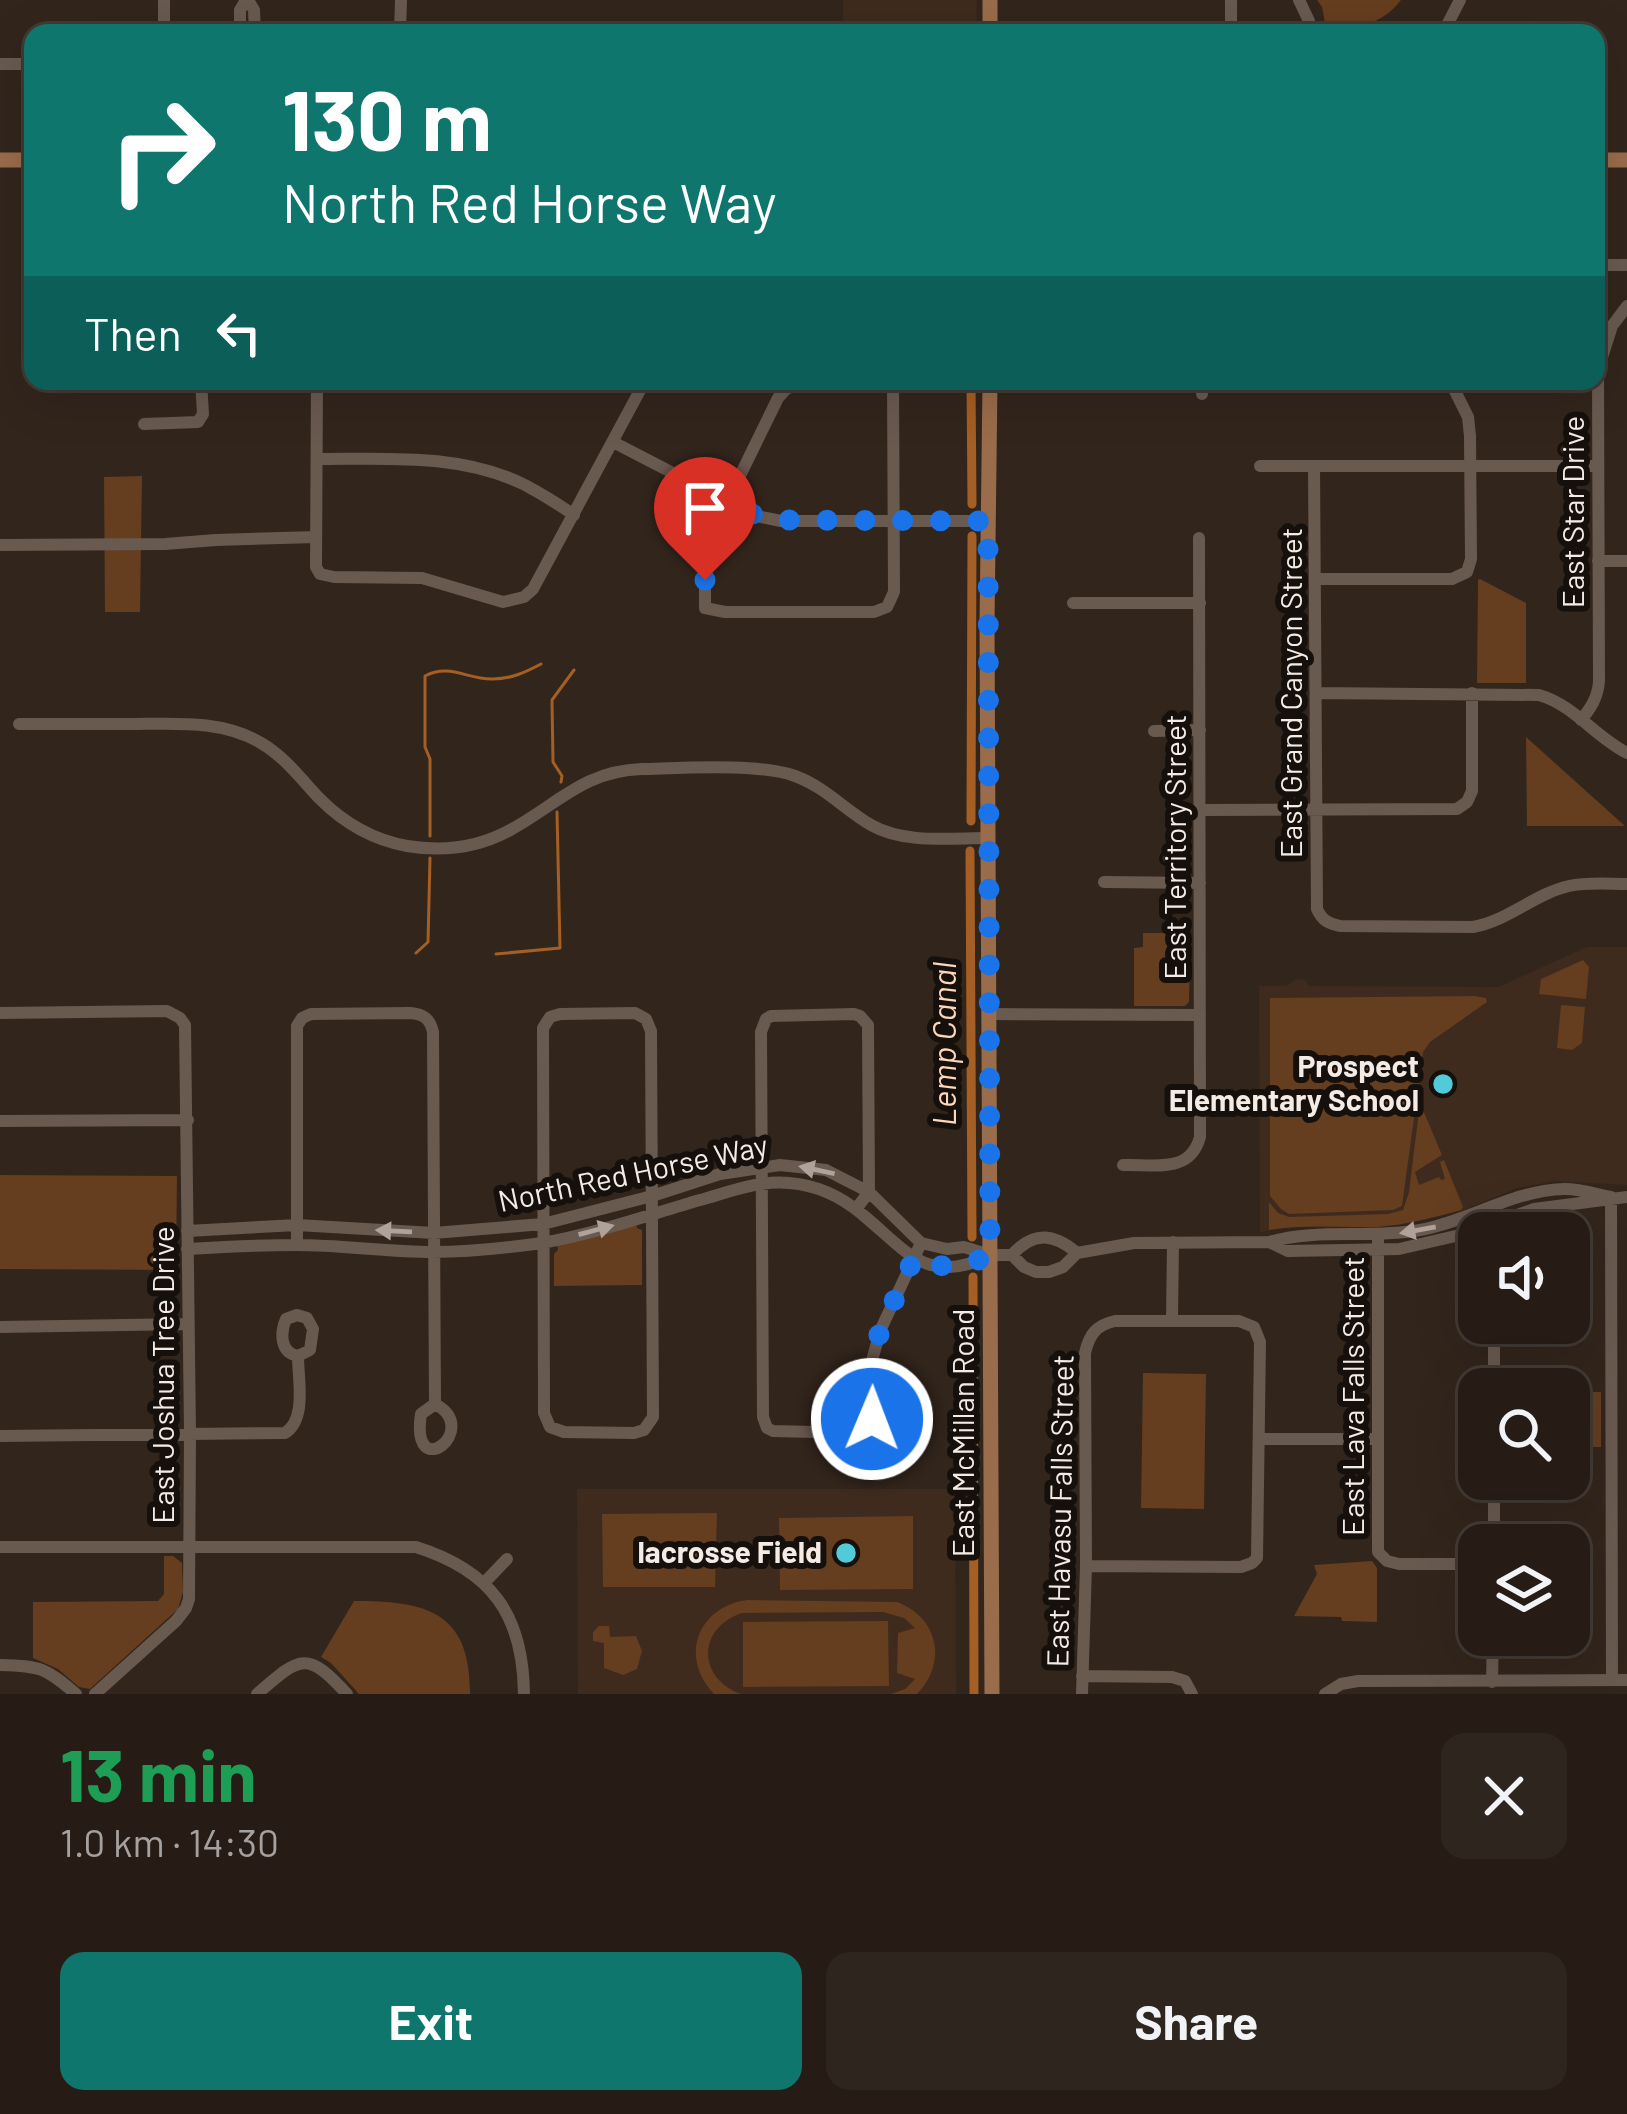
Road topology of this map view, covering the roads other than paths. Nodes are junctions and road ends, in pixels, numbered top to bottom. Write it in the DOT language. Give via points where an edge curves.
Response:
graph roads {
  1 [pos="1627,306"];
  2 [pos="1605,348"];
  3 [pos="201,390"];
  4 [pos="317,390"];
  5 [pos="640,390"];
  6 [pos="785,390"];
  7 [pos="893,390"];
  8 [pos="990,390"];
  9 [pos="1456,390"];
  10 [pos="1598,390"];
  11 [pos="144,424"];
  12 [pos="613,442"];
  13 [pos="317,459"];
  14 [pos="1260,466"];
  15 [pos="1314,466"];
  16 [pos="1471,466"];
  17 [pos="1597,466"];
  18 [pos="727,500"];
  19 [pos="574,514"];
  20 [pos="894,520"];
  21 [pos="988,521"];
  22 [pos="316,537"];
  23 [pos="1199,538"];
  24 [pos="0,545"];
  25 [pos="1598,561"];
  26 [pos="1627,561"];
  27 [pos="1315,579"];
  28 [pos="1073,604"];
  29 [pos="1200,604"];
  30 [pos="1472,692"];
  31 [pos="1316,693"];
  32 [pos="1581,720"];
  33 [pos="19,724"];
  34 [pos="1200,730"];
  35 [pos="1154,731"];
  36 [pos="1627,752"];
  37 [pos="1200,811"];
  38 [pos="1316,811"];
  39 [pos="988,838"];
  40 [pos="1104,882"];
  41 [pos="1200,883"];
  42 [pos="1627,884"];
  43 [pos="0,1012"];
  44 [pos="988,1014"];
  45 [pos="1200,1016"];
  46 [pos="188,1120"];
  47 [pos="0,1121"];
  48 [pos="1123,1165"];
  49 [pos="761,1166"];
  50 [pos="761,1184"];
  51 [pos="869,1192"];
  52 [pos="652,1196"];
  53 [pos="1611,1197"];
  54 [pos="1627,1197"];
  55 [pos="856,1209"];
  56 [pos="1496,1212"];
  57 [pos="652,1214"];
  58 [pos="542,1224"];
  59 [pos="297,1225"];
  60 [pos="1458,1226"];
  61 [pos="187,1231"];
  62 [pos="434,1233"];
  63 [pos="1458,1234"];
  64 [pos="1378,1235"];
  65 [pos="1173,1242"];
  66 [pos="1269,1242"];
  67 [pos="543,1243"];
  68 [pos="921,1243"];
  69 [pos="297,1245"];
  70 [pos="187,1249"];
  71 [pos="1378,1251"];
  72 [pos="434,1252"];
  73 [pos="1077,1253"];
  74 [pos="990,1255"];
  75 [pos="1012,1255"];
  76 [pos="914,1258"];
  77 [pos="1172,1320"];
  78 [pos="188,1324"];
  79 [pos="0,1327"];
  80 [pos="298,1356"];
  81 [pos="435,1405"];
  82 [pos="190,1433"];
  83 [pos="0,1436"];
  84 [pos="1259,1439"];
  85 [pos="1377,1439"];
  86 [pos="0,1546"];
  87 [pos="190,1546"];
  88 [pos="507,1559"];
  89 [pos="1458,1564"];
  90 [pos="1086,1566"];
  91 [pos="1612,1568"];
  92 [pos="1627,1568"];
  93 [pos="484,1583"];
  94 [pos="1493,1656"];
  95 [pos="0,1665"];
  96 [pos="1082,1676"];
  97 [pos="1612,1680"];
  98 [pos="1627,1680"];
  99 [pos="1492,1682"];
  100 [pos="1189,1688"];
  101 [pos="76,1694"];
  102 [pos="95,1694"];
  103 [pos="257,1694"];
  104 [pos="347,1694"];
  105 [pos="524,1694"];
  106 [pos="992,1694"];
  107 [pos="1082,1694"];
  108 [pos="1325,1694"];
  1 -- 2 [label="street, East Star Drive"];
  3 -- 11 [label="street" via="202,419"];
  4 -- 13 [label="street"];
  5 -- 12 [label="street"];
  6 -- 18 [label="street"];
  7 -- 20 [label="street"];
  8 -- 21 [label="main road, East McMillan Road"];
  9 -- 16 [label="street" via="1468,417"];
  10 -- 17 [label="street, East Star Drive"];
  12 -- 18 [label="street"];
  12 -- 19 [label="street"];
  13 -- 19 [label="street" via="432,460 483,470"];
  13 -- 22 [label="street"];
  14 -- 15 [label="street"];
  15 -- 16 [label="street"];
  15 -- 27 [label="street, East Grand Canyon Street"];
  16 -- 17 [label="street"];
  16 -- 27 [label="street" via="1467,572 1452,579"];
  17 -- 25 [label="street, East Star Drive"];
  18 -- 20 [label="street" via="782,520"];
  18 -- 20 [label="street" via="705,552 705,608 725,612 887,607"];
  19 -- 22 [label="street" via="533,589 503,602 422,578 320,574"];
  20 -- 21 [label="street"];
  21 -- 39 [label="main road, East McMillan Road"];
  22 -- 24 [label="street"];
  23 -- 29 [label="street, East Territory Street"];
  25 -- 26 [label="street"];
  25 -- 32 [label="street, East Star Drive" via="1599,692"];
  27 -- 31 [label="street, East Grand Canyon Street"];
  28 -- 29 [label="street"];
  29 -- 34 [label="street, East Territory Street"];
  30 -- 31 [label="street"];
  30 -- 32 [label="street" via="1539,695"];
  30 -- 38 [label="street" via="1467,802 1453,810"];
  31 -- 38 [label="street, East Grand Canyon Street"];
  32 -- 36 [label="street"];
  33 -- 39 [label="street" via="224,728 274,751 352,825 422,848 493,838 595,777 643,769 772,770 809,782 884,831"];
  34 -- 35 [label="street"];
  34 -- 37 [label="street, East Territory Street"];
  37 -- 38 [label="street"];
  37 -- 41 [label="street, East Territory Street"];
  38 -- 42 [label="street, East Grand Canyon Street" via="1317,908 1340,926 1493,923 1570,886"];
  39 -- 44 [label="main road, East McMillan Road"];
  40 -- 41 [label="street"];
  41 -- 45 [label="street, East Territory Street"];
  43 -- 46 [label="street, East Joshua Tree Drive" via="167,1011 180,1018"];
  44 -- 45 [label="street"];
  44 -- 74 [label="main road, East McMillan Road"];
  45 -- 48 [label="street, East Territory Street" via="1200,1137 1192,1155 1176,1164"];
  46 -- 47 [label="street"];
  46 -- 61 [label="street, East Joshua Tree Drive"];
  49 -- 50 [label="street"];
  51 -- 49 [label="street, North Red Horse Way, one-way" via="826,1170"];
  49 -- 51 [label="street" via="766,1019 854,1014 870,1031"];
  49 -- 52 [label="street, North Red Horse Way"];
  50 -- 55 [label="street, North Red Horse Way" via="816,1188"];
  50 -- 57 [label="street, North Red Horse Way"];
  50 -- 76 [label="street" via="767,1428 865,1429 880,1331"];
  51 -- 55 [label="street"];
  51 -- 68 [label="street, North Red Horse Way"];
  52 -- 57 [label="street"];
  52 -- 58 [label="street, North Red Horse Way"];
  52 -- 58 [label="street" via="646,1019 560,1014 546,1021 542,1040"];
  53 -- 54 [label="street"];
  53 -- 56 [label="street" via="1542,1191"];
  53 -- 91 [label="street"];
  55 -- 76 [label="street, North Red Horse Way"];
  67 -- 57 [label="street, North Red Horse Way, one-way"];
  57 -- 67 [label="street" via="653,1417 644,1430 550,1426"];
  58 -- 62 [label="street, North Red Horse Way"];
  58 -- 67 [label="street"];
  59 -- 61 [label="street, North Red Horse Way"];
  62 -- 59 [label="street, North Red Horse Way, one-way"];
  59 -- 62 [label="street" via="302,1018 410,1013 424,1016 433,1032"];
  59 -- 69 [label="street"];
  60 -- 64 [label="street, one-way"];
  61 -- 70 [label="street, East Joshua Tree Drive"];
  62 -- 72 [label="street"];
  63 -- 71 [label="street"];
  64 -- 66 [label="street"];
  64 -- 71 [label="street, East Lava Falls Street"];
  65 -- 66 [label="street"];
  65 -- 73 [label="street"];
  65 -- 77 [label="street"];
  66 -- 71 [label="street" via="1288,1251"];
  67 -- 72 [label="street, North Red Horse Way"];
  68 -- 74 [label="street"];
  68 -- 76 [label="street"];
  69 -- 70 [label="street, North Red Horse Way"];
  69 -- 72 [label="street, North Red Horse Way"];
  70 -- 78 [label="street, East Joshua Tree Drive"];
  71 -- 85 [label="street, East Lava Falls Street"];
  72 -- 81 [label="street"];
  73 -- 75 [label="street" via="1040,1236"];
  73 -- 75 [label="street" via="1049,1272"];
  74 -- 75 [label="street"];
  74 -- 76 [label="street" via="952,1267"];
  74 -- 106 [label="main road, East McMillan Road"];
  77 -- 84 [label="street" via="1254,1327"];
  77 -- 90 [label="street, East Havasu Falls Street" via="1103,1323 1085,1353"];
  78 -- 79 [label="street"];
  78 -- 82 [label="street, East Joshua Tree Drive"];
  80 -- 82 [label="street" via="292,1430"];
  82 -- 83 [label="street"];
  82 -- 87 [label="street, East Joshua Tree Drive"];
  84 -- 85 [label="street"];
  84 -- 90 [label="street" via="1252,1563"];
  85 -- 89 [label="street, East Lava Falls Street" via="1381,1556 1399,1564"];
  86 -- 87 [label="street"];
  87 -- 93 [label="street" via="416,1547"];
  87 -- 102 [label="street, East Joshua Tree Drive" via="182,1615"];
  88 -- 93 [label="street"];
  90 -- 96 [label="street, East Havasu Falls Street"];
  91 -- 92 [label="street"];
  91 -- 97 [label="street"];
  93 -- 105 [label="street" via="514,1627"];
  94 -- 99 [label="street"];
  95 -- 101 [label="street" via="49,1671"];
  96 -- 100 [label="street" via="1172,1677"];
  96 -- 107 [label="street, East Havasu Falls Street"];
  97 -- 98 [label="street"];
  97 -- 99 [label="street"];
  99 -- 108 [label="street" via="1350,1682"];
  103 -- 104 [label="street" via="300,1663 314,1663"];
}
